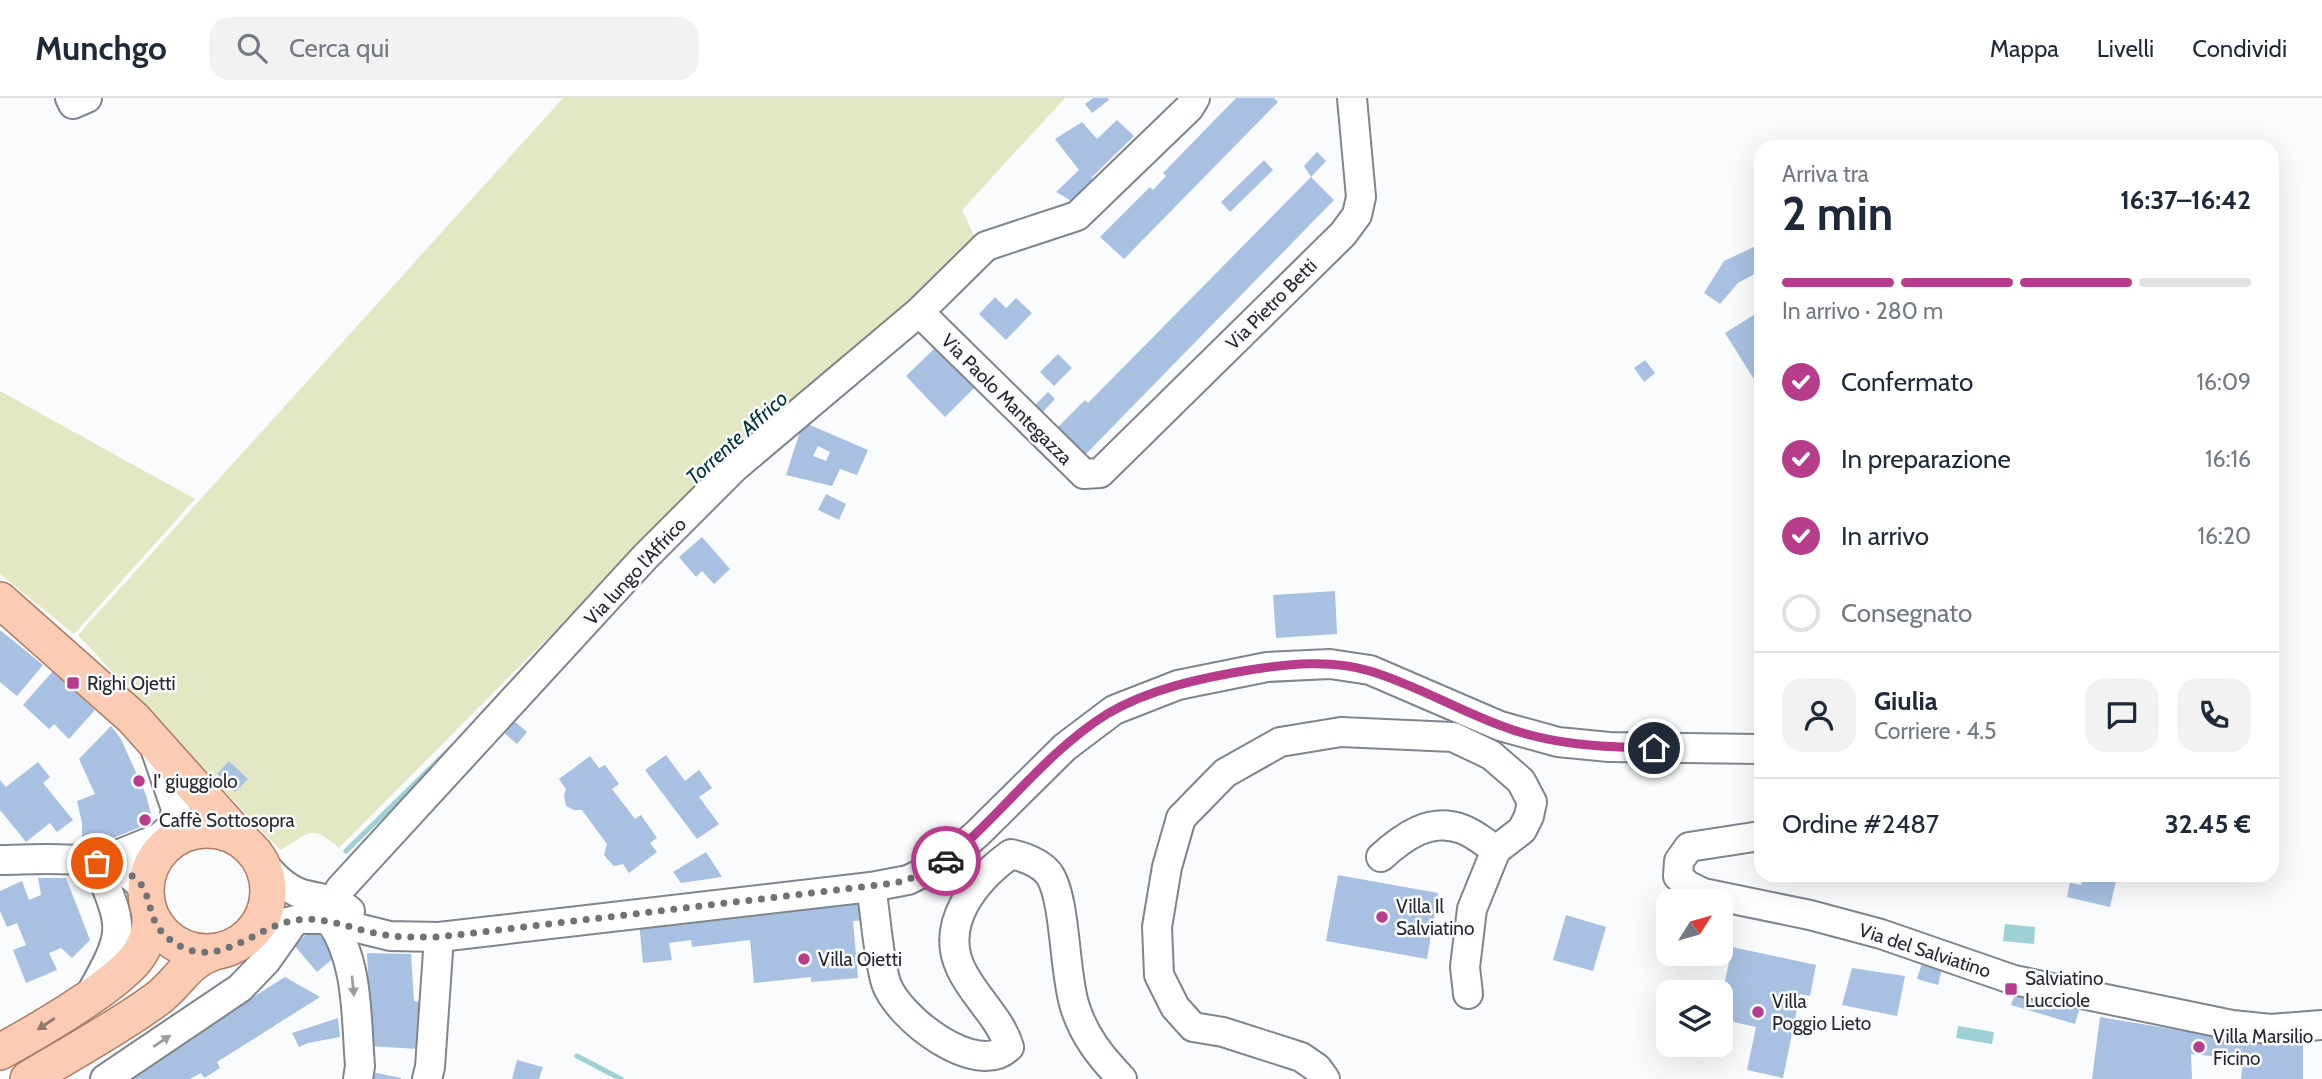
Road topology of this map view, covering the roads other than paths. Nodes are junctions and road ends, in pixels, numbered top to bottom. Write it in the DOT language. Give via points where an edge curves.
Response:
graph roads {
  1 [pos="70,98"];
  2 [pos="88,98"];
  3 [pos="1195,98"];
  4 [pos="1352,98"];
  5 [pos="919,312"];
  6 [pos="1100,473"];
  7 [pos="0,600"];
  8 [pos="144,730"];
  9 [pos="1754,750"];
  10 [pos="191,781"];
  11 [pos="1754,837"];
  12 [pos="251,850"];
  13 [pos="1496,850"];
  14 [pos="1381,857"];
  15 [pos="0,860"];
  16 [pos="106,865"];
  17 [pos="161,866"];
  18 [pos="872,887"];
  19 [pos="318,915"];
  20 [pos="248,936"];
  21 [pos="439,937"];
  22 [pos="214,952"];
  23 [pos="1468,994"];
  24 [pos="91,995"];
  25 [pos="2322,1025"];
  26 [pos="0,1052"];
  27 [pos="29,1079"];
  28 [pos="105,1079"];
  29 [pos="358,1079"];
  30 [pos="427,1079"];
  31 [pos="1122,1079"];
  32 [pos="1325,1079"];
  1 -- 2 [label="street" via="73,104"];
  3 -- 5 [label="street, Via lungo l'Affrico" via="1077,216 986,246"];
  4 -- 6 [label="street, Via Pietro Betti" via="1361,197 1357,215"];
  5 -- 6 [label="street, Via Paolo Mantegazza" via="1084,474"];
  5 -- 19 [label="street, Via lungo l'Affrico" via="736,467 645,557"];
  7 -- 8 [label="main road"];
  8 -- 10 [label="main road"];
  8 -- 17 [label="street" via="176,809"];
  9 -- 18 [label="street" via="1558,742 1500,726 1370,670 1329,664 1267,667 1178,685 1114,710 1065,747 945,862 908,880"];
  10 -- 12 [label="main road"];
  10 -- 17 [label="main road" via="198,810 193,824"];
  11 -- 25 [label="street, Via del Salviatino" via="1689,847 1679,860 1678,876 1703,893 1881,934 2014,980 2232,1025 2271,1029"];
  12 -- 17 [label="main road" via="215,830"];
  12 -- 19 [label="street"];
  12 -- 20 [label="main road" via="266,874 268,891 266,908"];
  13 -- 14 [label="street" via="1462,829 1426,826"];
  13 -- 23 [label="street" via="1472,909 1465,967"];
  13 -- 32 [label="street" via="1522,830 1532,802 1521,781 1491,755 1453,737 1341,732 1280,742 1225,773 1181,818 1157,927 1159,975 1175,1007 1193,1027 1301,1057"];
  15 -- 16 [label="street"];
  16 -- 17 [label="street"];
  16 -- 24 [label="street" via="119,929"];
  17 -- 22 [label="main road" via="158,928 183,948"];
  17 -- 24 [label="main road" via="147,940 135,960"];
  18 -- 21 [label="street"];
  18 -- 31 [label="street" via="886,984 903,1013 942,1049 984,1062 1004,1055 1009,1047 1003,1028 961,969 954,948 956,924 969,895 989,869 1011,854 1027,858 1048,873 1056,891 1074,1006 1088,1041"];
  19 -- 20 [label="street"];
  19 -- 21 [label="street" via="379,934"];
  28 -- 19 [label="street, Via lungo l'Affrico, one-way" via="240,988"];
  19 -- 29 [label="street, one-way" via="343,942 351,968"];
  20 -- 22 [label="main road"];
  21 -- 30 [label="street"];
  22 -- 27 [label="main road" via="188,965 140,1011"];
  24 -- 26 [label="main road, one-way"];
}
